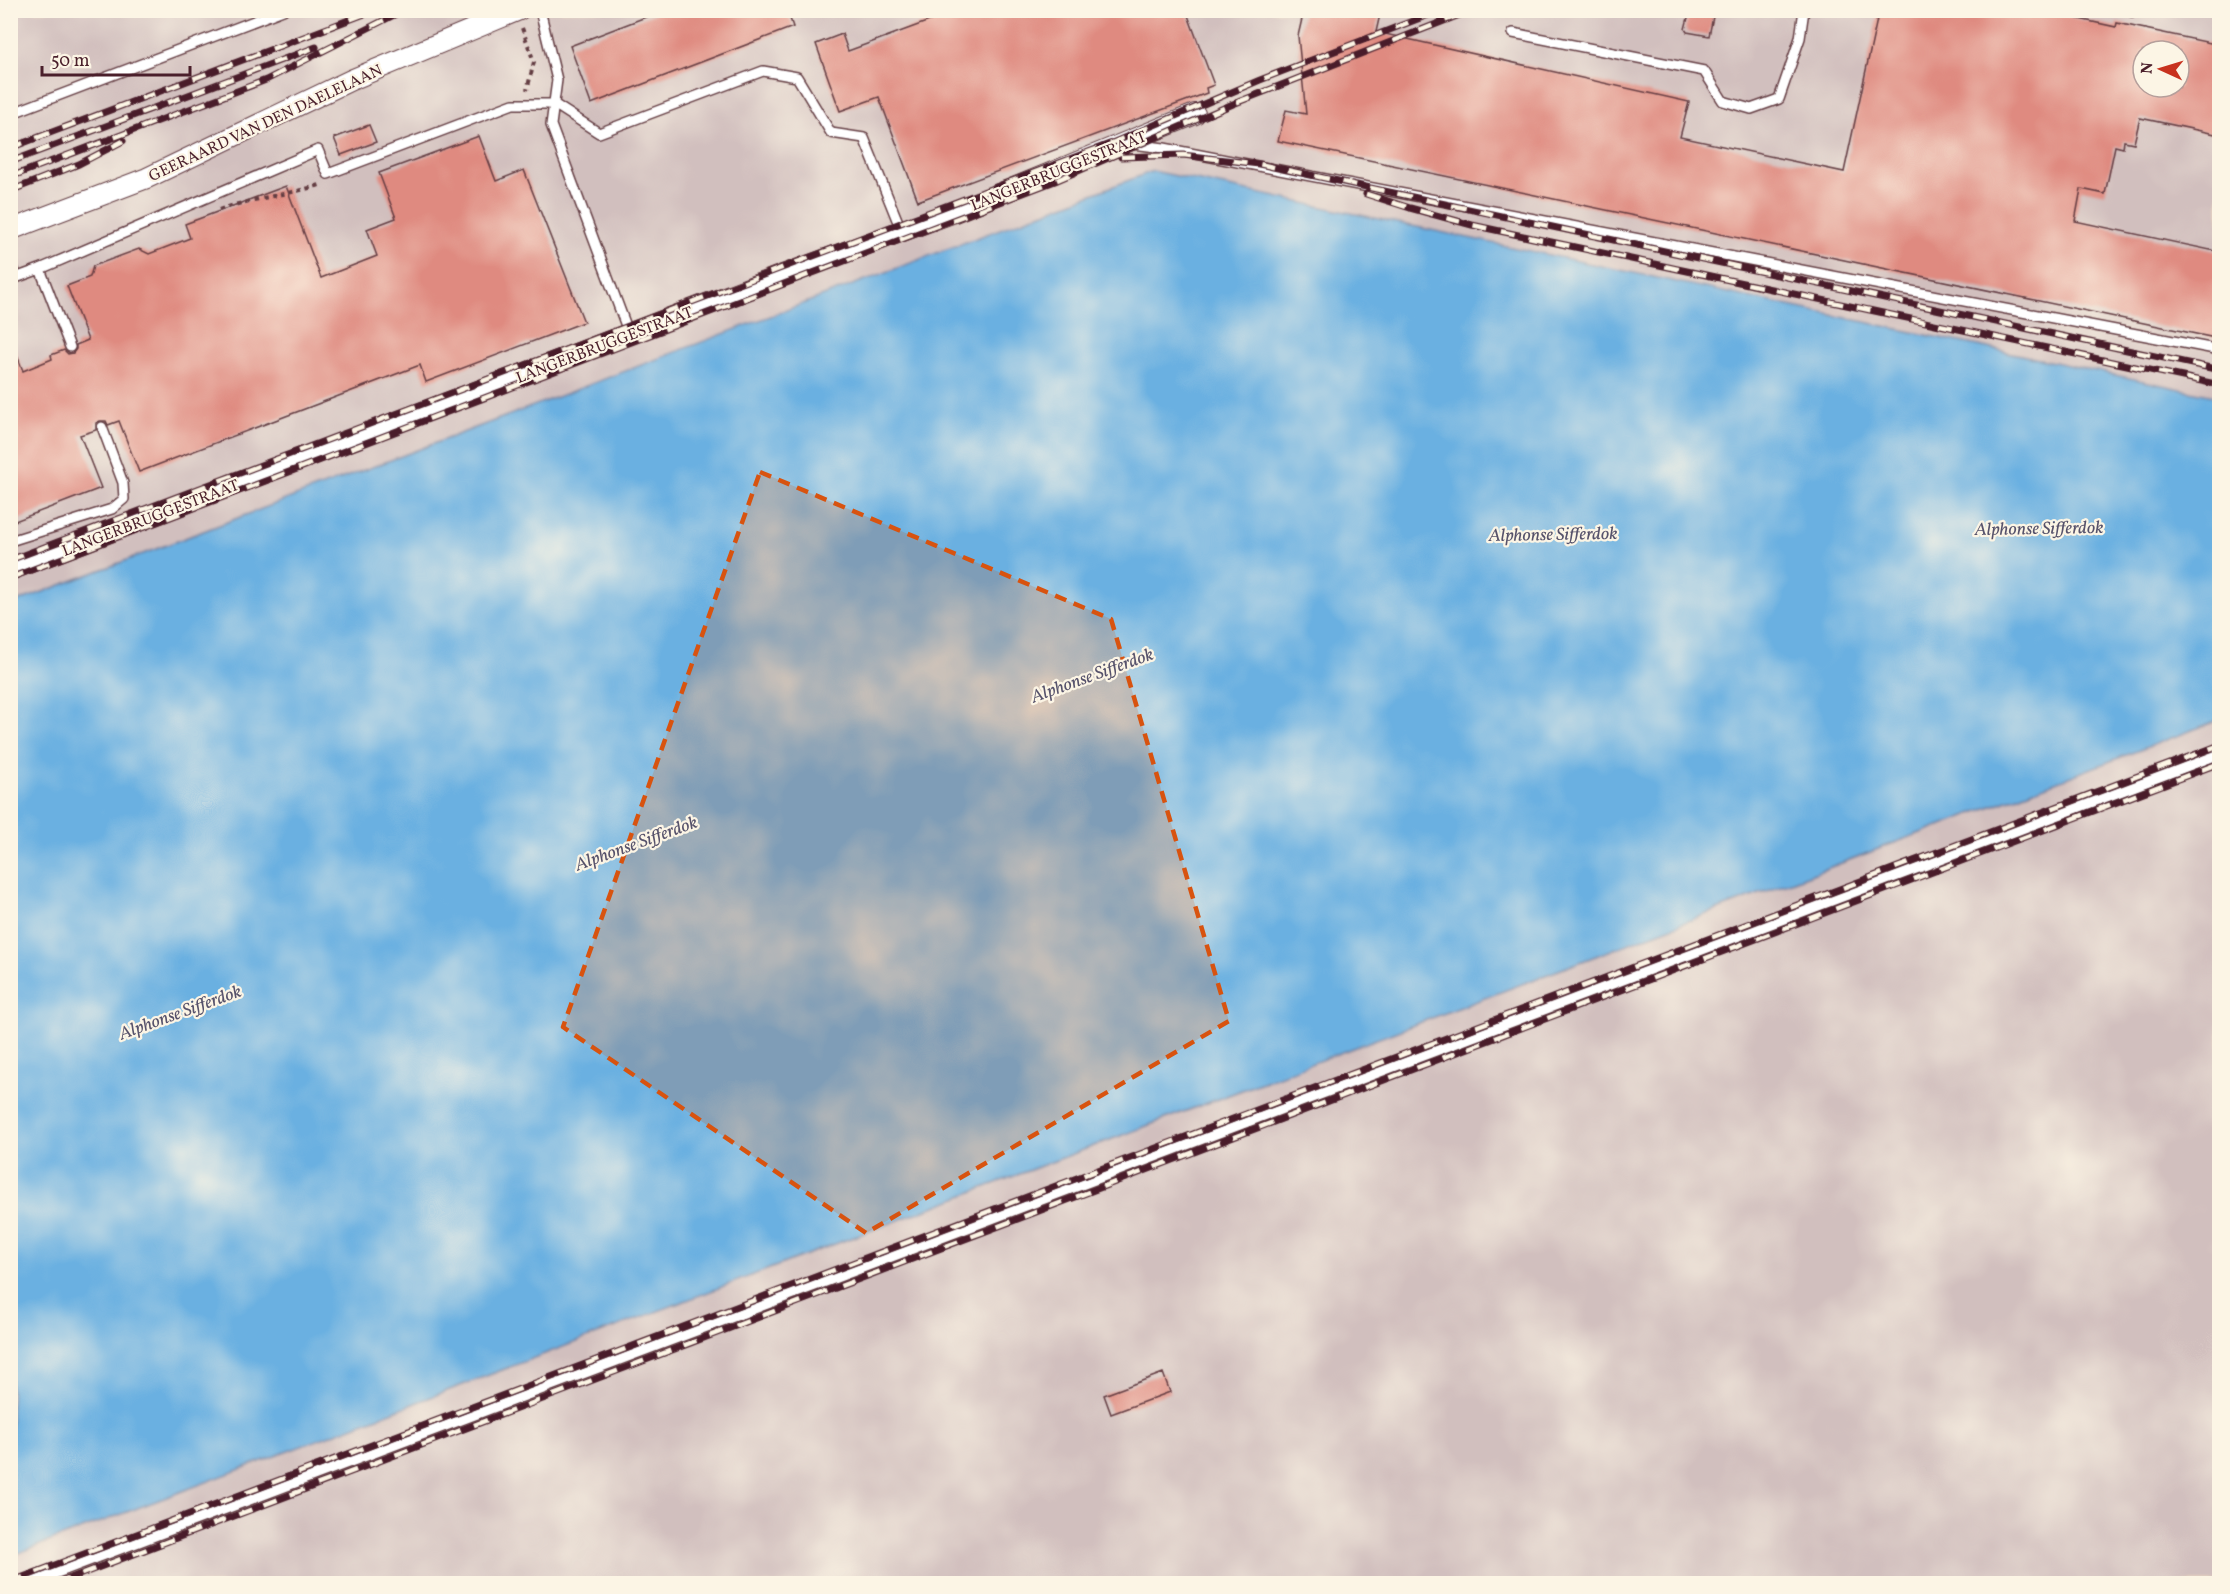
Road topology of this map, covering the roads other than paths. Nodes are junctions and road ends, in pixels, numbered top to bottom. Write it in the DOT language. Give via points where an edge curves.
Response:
graph roads {
  1 [pos="284,10"];
  2 [pos="540,10"];
  3 [pos="1804,10"];
  4 [pos="518,11"];
  5 [pos="1513,33"];
  6 [pos="554,104"];
  7 [pos="10,114"];
  8 [pos="1195,114"];
  9 [pos="1125,143"];
  10 [pos="10,230"];
  11 [pos="902,232"];
  12 [pos="10,261"];
  13 [pos="40,269"];
  14 [pos="14,278"];
  15 [pos="629,334"];
  16 [pos="70,347"];
  17 [pos="2220,350"];
  18 [pos="102,427"];
  19 [pos="10,542"];
  20 [pos="10,570"];
  21 [pos="2220,754"];
  22 [pos="28,1584"];
  1 -- 7 [label="lane"];
  2 -- 6 [label="lane" via="557,80"];
  3 -- 5 [label="lane" via="1800,38 1779,99 1751,109 1723,101 1704,71"];
  4 -- 10 [label="street, GEERAARD VAN DEN DAELELAAN" via="351,80 147,178"];
  6 -- 11 [label="lane" via="599,133 763,71 797,77 831,133 864,138"];
  6 -- 13 [label="lane" via="513,104 328,174 318,150"];
  6 -- 15 [label="lane" via="551,125"];
  8 -- 9 [label="street, LANGERBRUGGESTRAAT"];
  9 -- 11 [label="street, LANGERBRUGGESTRAAT"];
  9 -- 17 [label="lane"];
  11 -- 15 [label="street, LANGERBRUGGESTRAAT"];
  12 -- 14 [label="lane"];
  13 -- 14 [label="lane"];
  13 -- 16 [label="lane"];
  15 -- 20 [label="street, LANGERBRUGGESTRAAT"];
  18 -- 19 [label="lane" via="123,483 124,499 112,509"];
  21 -- 22 [label="lane"];
}
